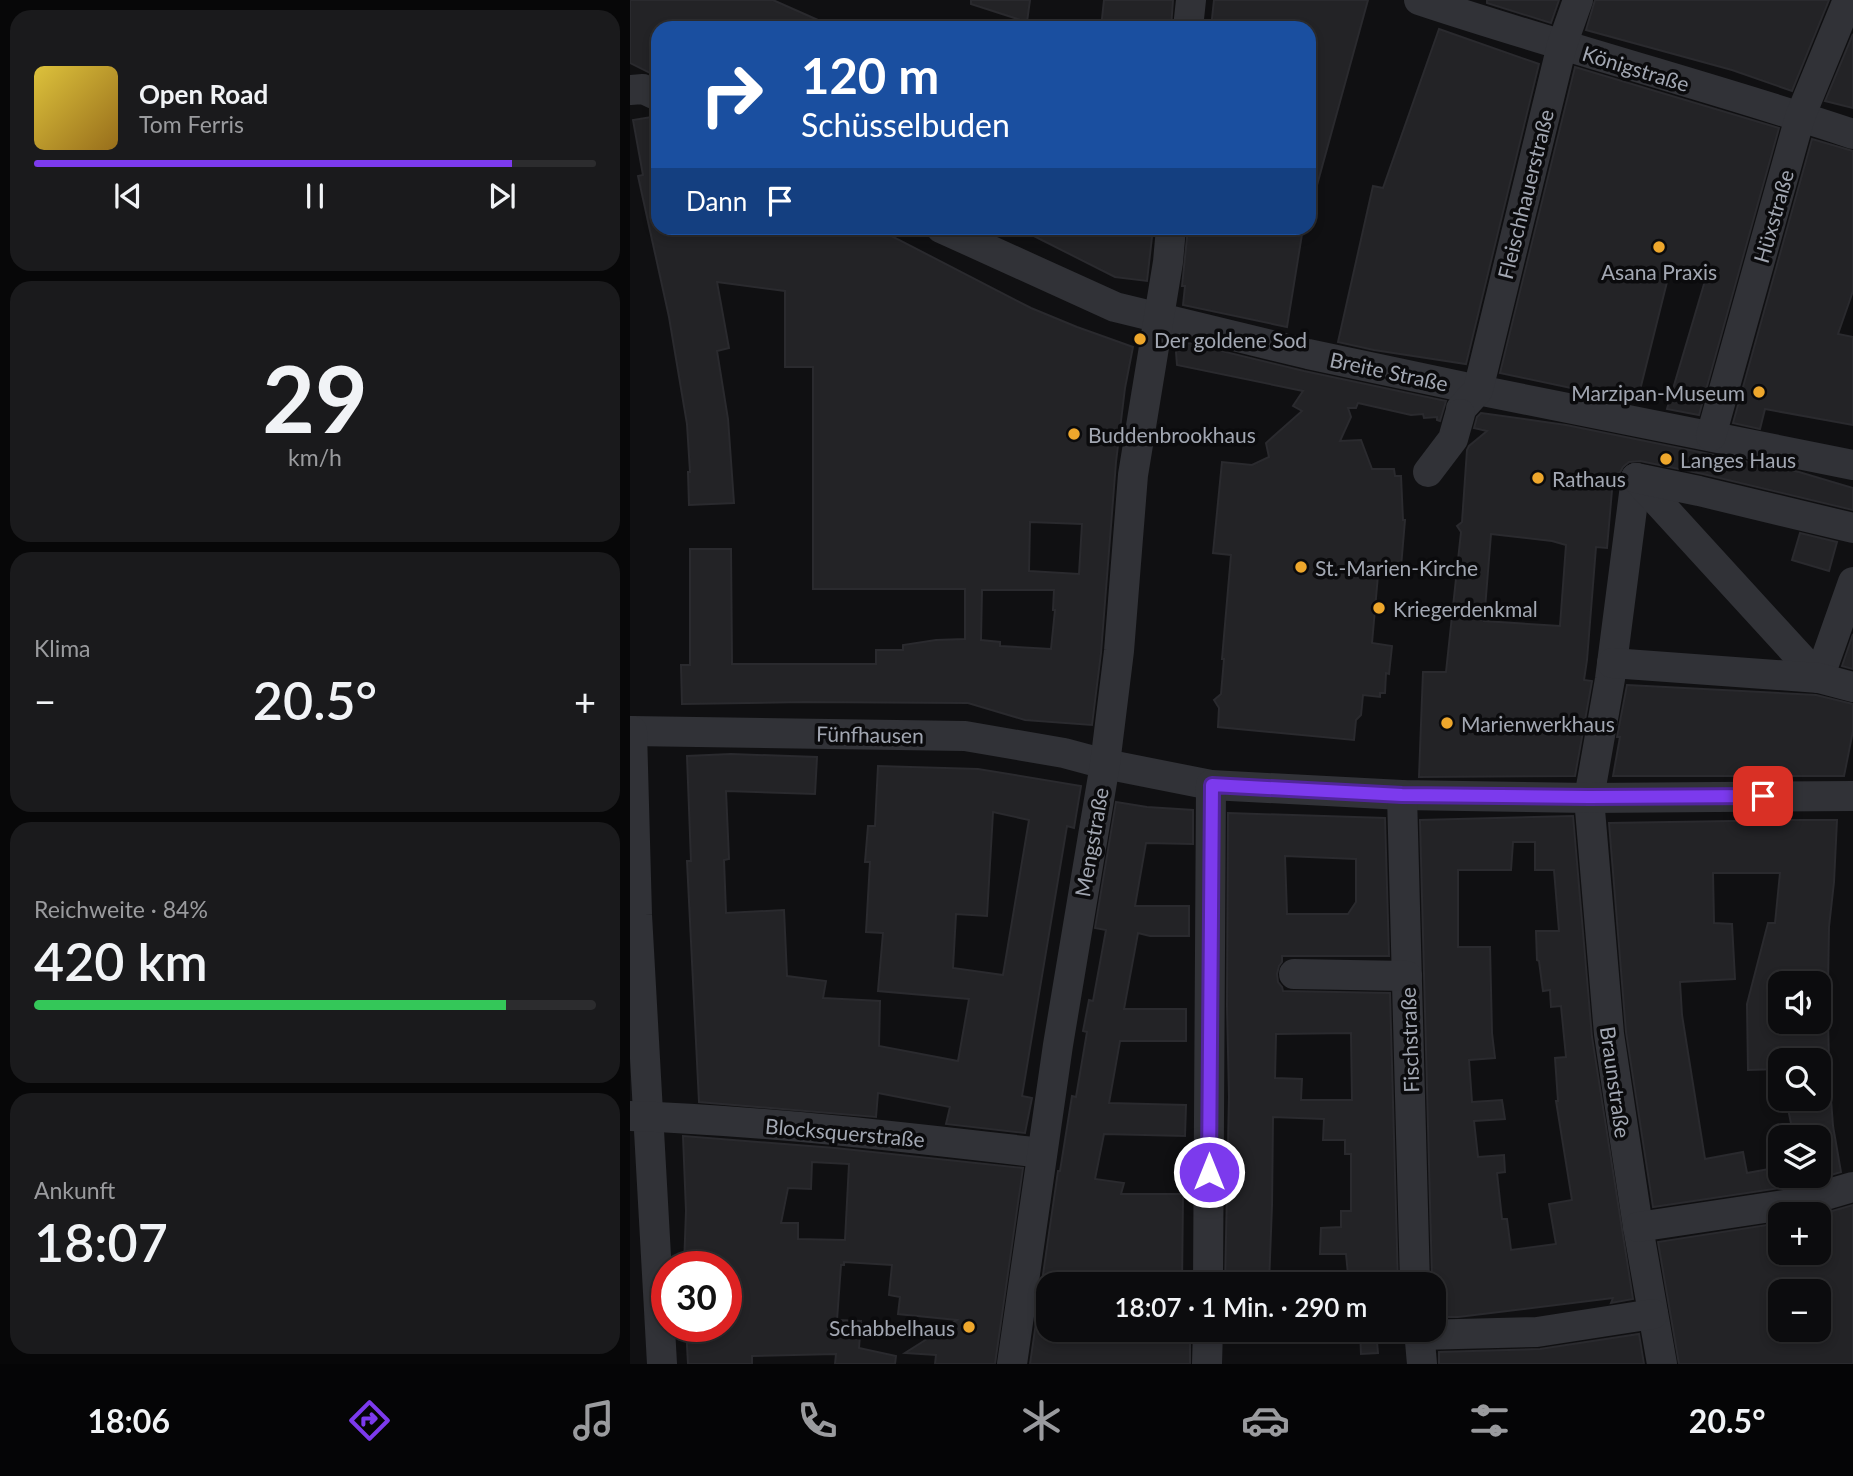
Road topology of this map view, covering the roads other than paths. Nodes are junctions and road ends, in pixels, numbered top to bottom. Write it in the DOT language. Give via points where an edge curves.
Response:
graph roads {
  1 [pos="1191,0"];
  2 [pos="1419,0"];
  3 [pos="1578,0"];
  4 [pos="1848,0"];
  5 [pos="1189,21"];
  6 [pos="1562,45"];
  7 [pos="630,90"];
  8 [pos="651,93"];
  9 [pos="1800,117"];
  10 [pos="1853,134"];
  11 [pos="956,235"];
  12 [pos="1170,235"];
  13 [pos="1159,318"];
  14 [pos="1466,404"];
  15 [pos="1711,436"];
  16 [pos="1853,465"];
  17 [pos="1428,471"];
  18 [pos="1636,478"];
  19 [pos="1853,528"];
  20 [pos="1853,582"];
  21 [pos="1611,671"];
  22 [pos="1819,678"];
  23 [pos="1853,687"];
  24 [pos="631,731"];
  25 [pos="1105,764"];
  26 [pos="1212,785"];
  27 [pos="1402,795"];
  28 [pos="1853,796"];
  29 [pos="1589,797"];
  30 [pos="1294,974"];
  31 [pos="1407,976"];
  32 [pos="639,1116"];
  33 [pos="1042,1153"];
  34 [pos="1853,1187"];
  35 [pos="1638,1227"];
  36 [pos="1208,1272"];
  37 [pos="1415,1272"];
  38 [pos="1653,1314"];
  39 [pos="1208,1342"];
  40 [pos="1420,1343"];
  41 [pos="662,1364"];
  42 [pos="1012,1364"];
  43 [pos="1208,1364"];
  44 [pos="1662,1364"];
  1 -- 5 [label="street"];
  2 -- 6 [label="street, Königstraße"];
  3 -- 6 [label="street, Fleischhauerstraße"];
  4 -- 9 [label="street, Hüxstraße"];
  6 -- 9 [label="street, Königstraße"];
  6 -- 14 [label="street, Fleischhauerstraße"];
  7 -- 8 [label="street"];
  9 -- 10 [label="street, Königstraße"];
  9 -- 15 [label="street, Hüxstraße"];
  11 -- 13 [label="street, Breite Straße" via="1115,307"];
  12 -- 13 [label="street, Mengstraße"];
  13 -- 14 [label="street, Breite Straße" via="1308,354"];
  13 -- 25 [label="street, Mengstraße" via="1133,475"];
  14 -- 15 [label="street, Breite Straße"];
  14 -- 17 [label="street, Fleischhauerstraße" via="1453,439"];
  15 -- 16 [label="street, Breite Straße"];
  18 -- 19 [label="street"];
  18 -- 21 [label="street, Braunstraße"];
  18 -- 22 [label="street"];
  20 -- 22 [label="street"];
  21 -- 22 [label="street"];
  21 -- 29 [label="street, Braunstraße"];
  22 -- 23 [label="street"];
  24 -- 25 [label="street, Fünfhausen" via="965,736"];
  24 -- 32 [label="street"];
  25 -- 26 [label="street, Fünfhausen"];
  25 -- 33 [label="street, Mengstraße"];
  26 -- 27 [label="street, Fünfhausen"];
  26 -- 36 [label="street"];
  27 -- 29 [label="street, Fünfhausen"];
  27 -- 31 [label="street, Fischstraße"];
  28 -- 29 [label="street, Fünfhausen"];
  29 -- 35 [label="street, Braunstraße" via="1609,1034"];
  30 -- 31 [label="street"];
  31 -- 37 [label="street, Fischstraße"];
  32 -- 33 [label="street, Blocksquerstraße" via="872,1133"];
  32 -- 41 [label="street"];
  33 -- 42 [label="street, Mengstraße"];
  34 -- 35 [label="street" via="1798,1203"];
  35 -- 38 [label="street, Braunstraße"];
  38 -- 40 [label="street" via="1537,1332"];
  38 -- 44 [label="street, Braunstraße"];
  39 -- 43 [label="street"];
}
